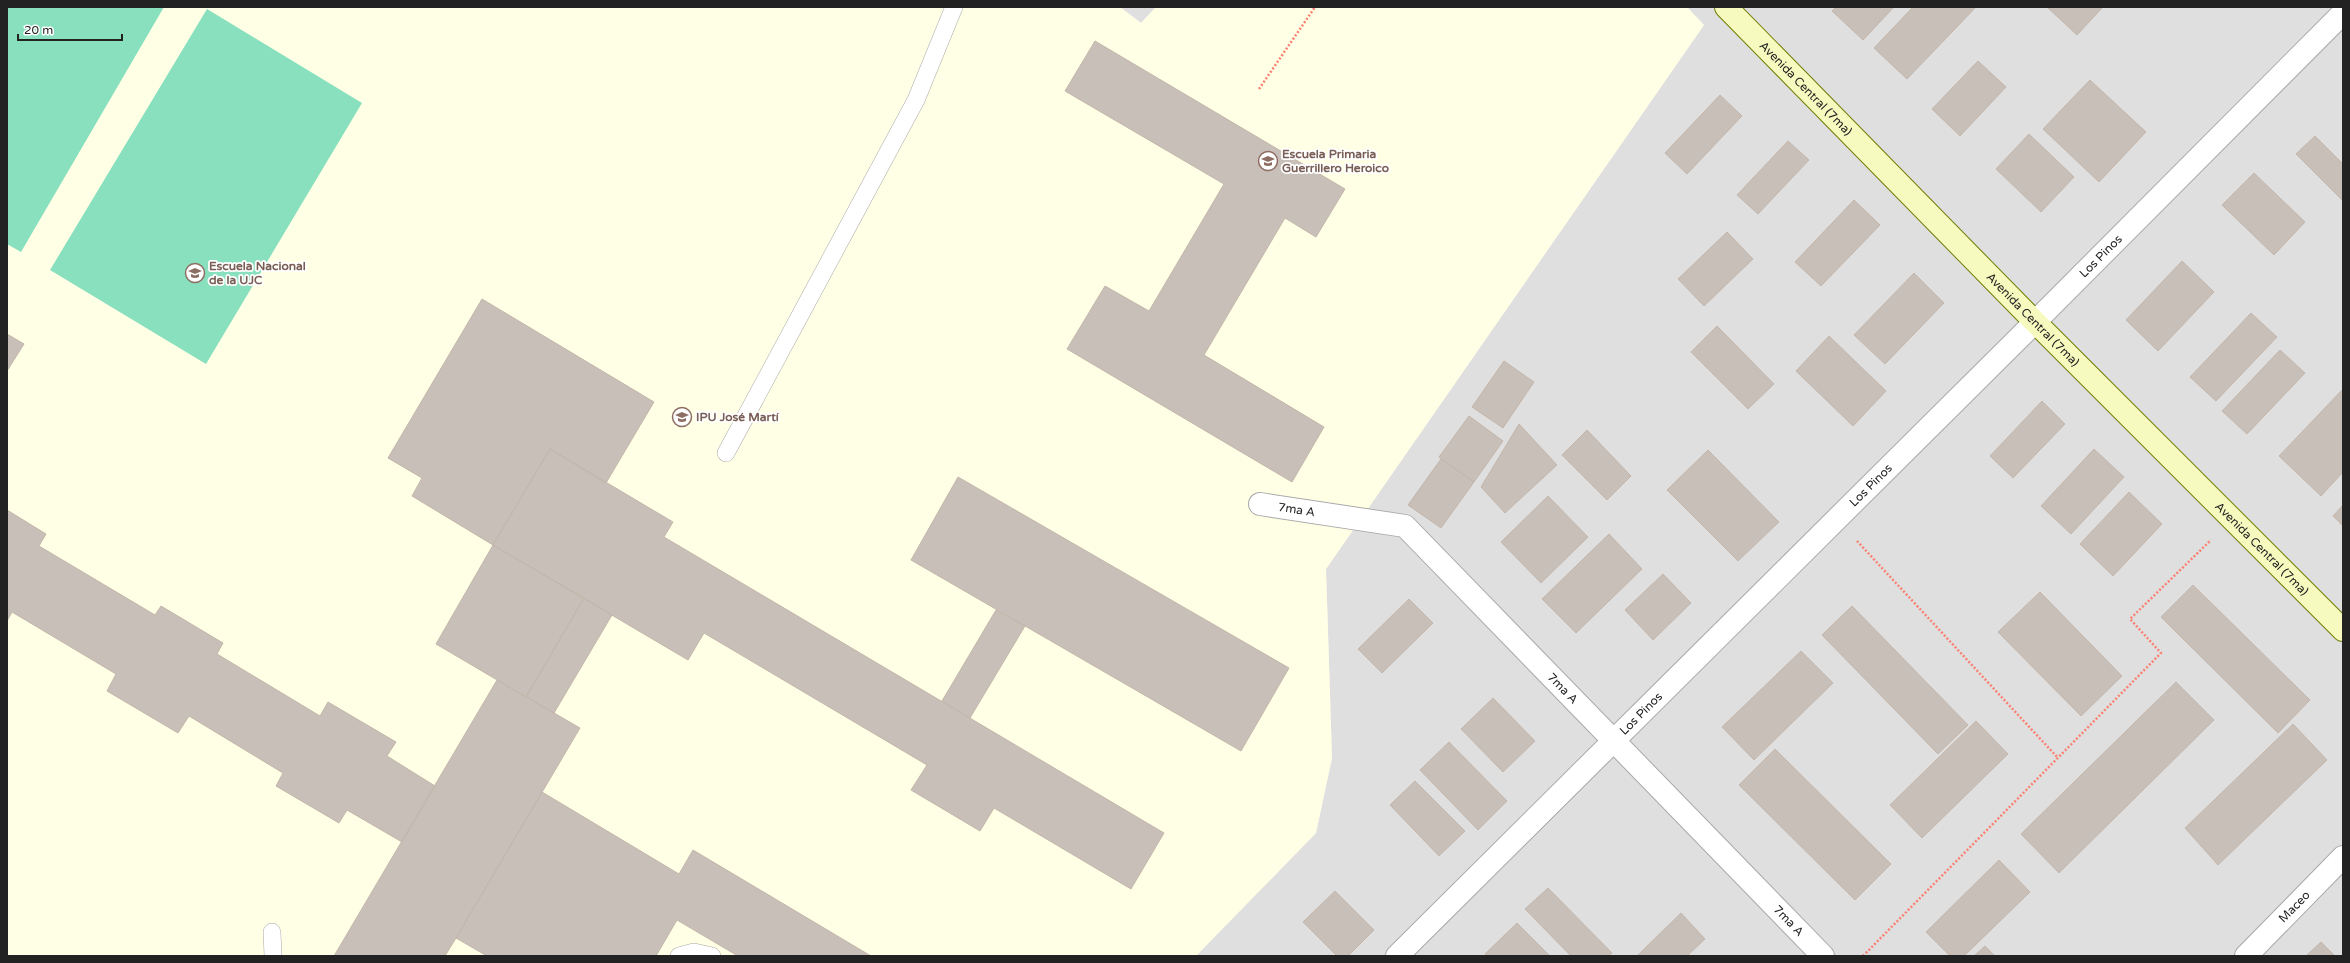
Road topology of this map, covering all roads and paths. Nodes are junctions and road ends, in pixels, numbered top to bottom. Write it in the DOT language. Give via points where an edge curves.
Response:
graph roads {
  1 [pos="954,7"];
  2 [pos="1315,7"];
  3 [pos="1726,7"];
  4 [pos="2343,13"];
  5 [pos="1259,89"];
  6 [pos="2035,322"];
  7 [pos="726,453"];
  8 [pos="1260,504"];
  9 [pos="2231,519"];
  10 [pos="1837,520"];
  11 [pos="2343,630"];
  12 [pos="1613,740"];
  13 [pos="2058,758"];
  14 [pos="2343,857"];
  15 [pos="272,932"];
  16 [pos="273,956"];
  17 [pos="680,956"];
  18 [pos="712,956"];
  19 [pos="1397,956"];
  20 [pos="1823,956"];
  21 [pos="1863,956"];
  22 [pos="2246,956"];
  1 -- 7 [label="lane" via="916,100"];
  2 -- 5 [label="path"];
  3 -- 6 [label="main road, Avenida Central (7ma)"];
  4 -- 6 [label="street, Los Pinos"];
  6 -- 9 [label="main road, Avenida Central (7ma)"];
  6 -- 10 [label="street, Los Pinos"];
  8 -- 12 [label="street, 7ma A" via="1405,526"];
  9 -- 11 [label="main road, Avenida Central (7ma)"];
  9 -- 13 [label="path" via="2130,619 2161,653"];
  10 -- 12 [label="street, Los Pinos"];
  10 -- 13 [label="path"];
  12 -- 19 [label="street, Los Pinos"];
  12 -- 20 [label="street, 7ma A"];
  13 -- 21 [label="path"];
  14 -- 22 [label="street, Maceo"];
  15 -- 16 [label="lane"];
  17 -- 18 [label="lane" via="694,952"];
}
